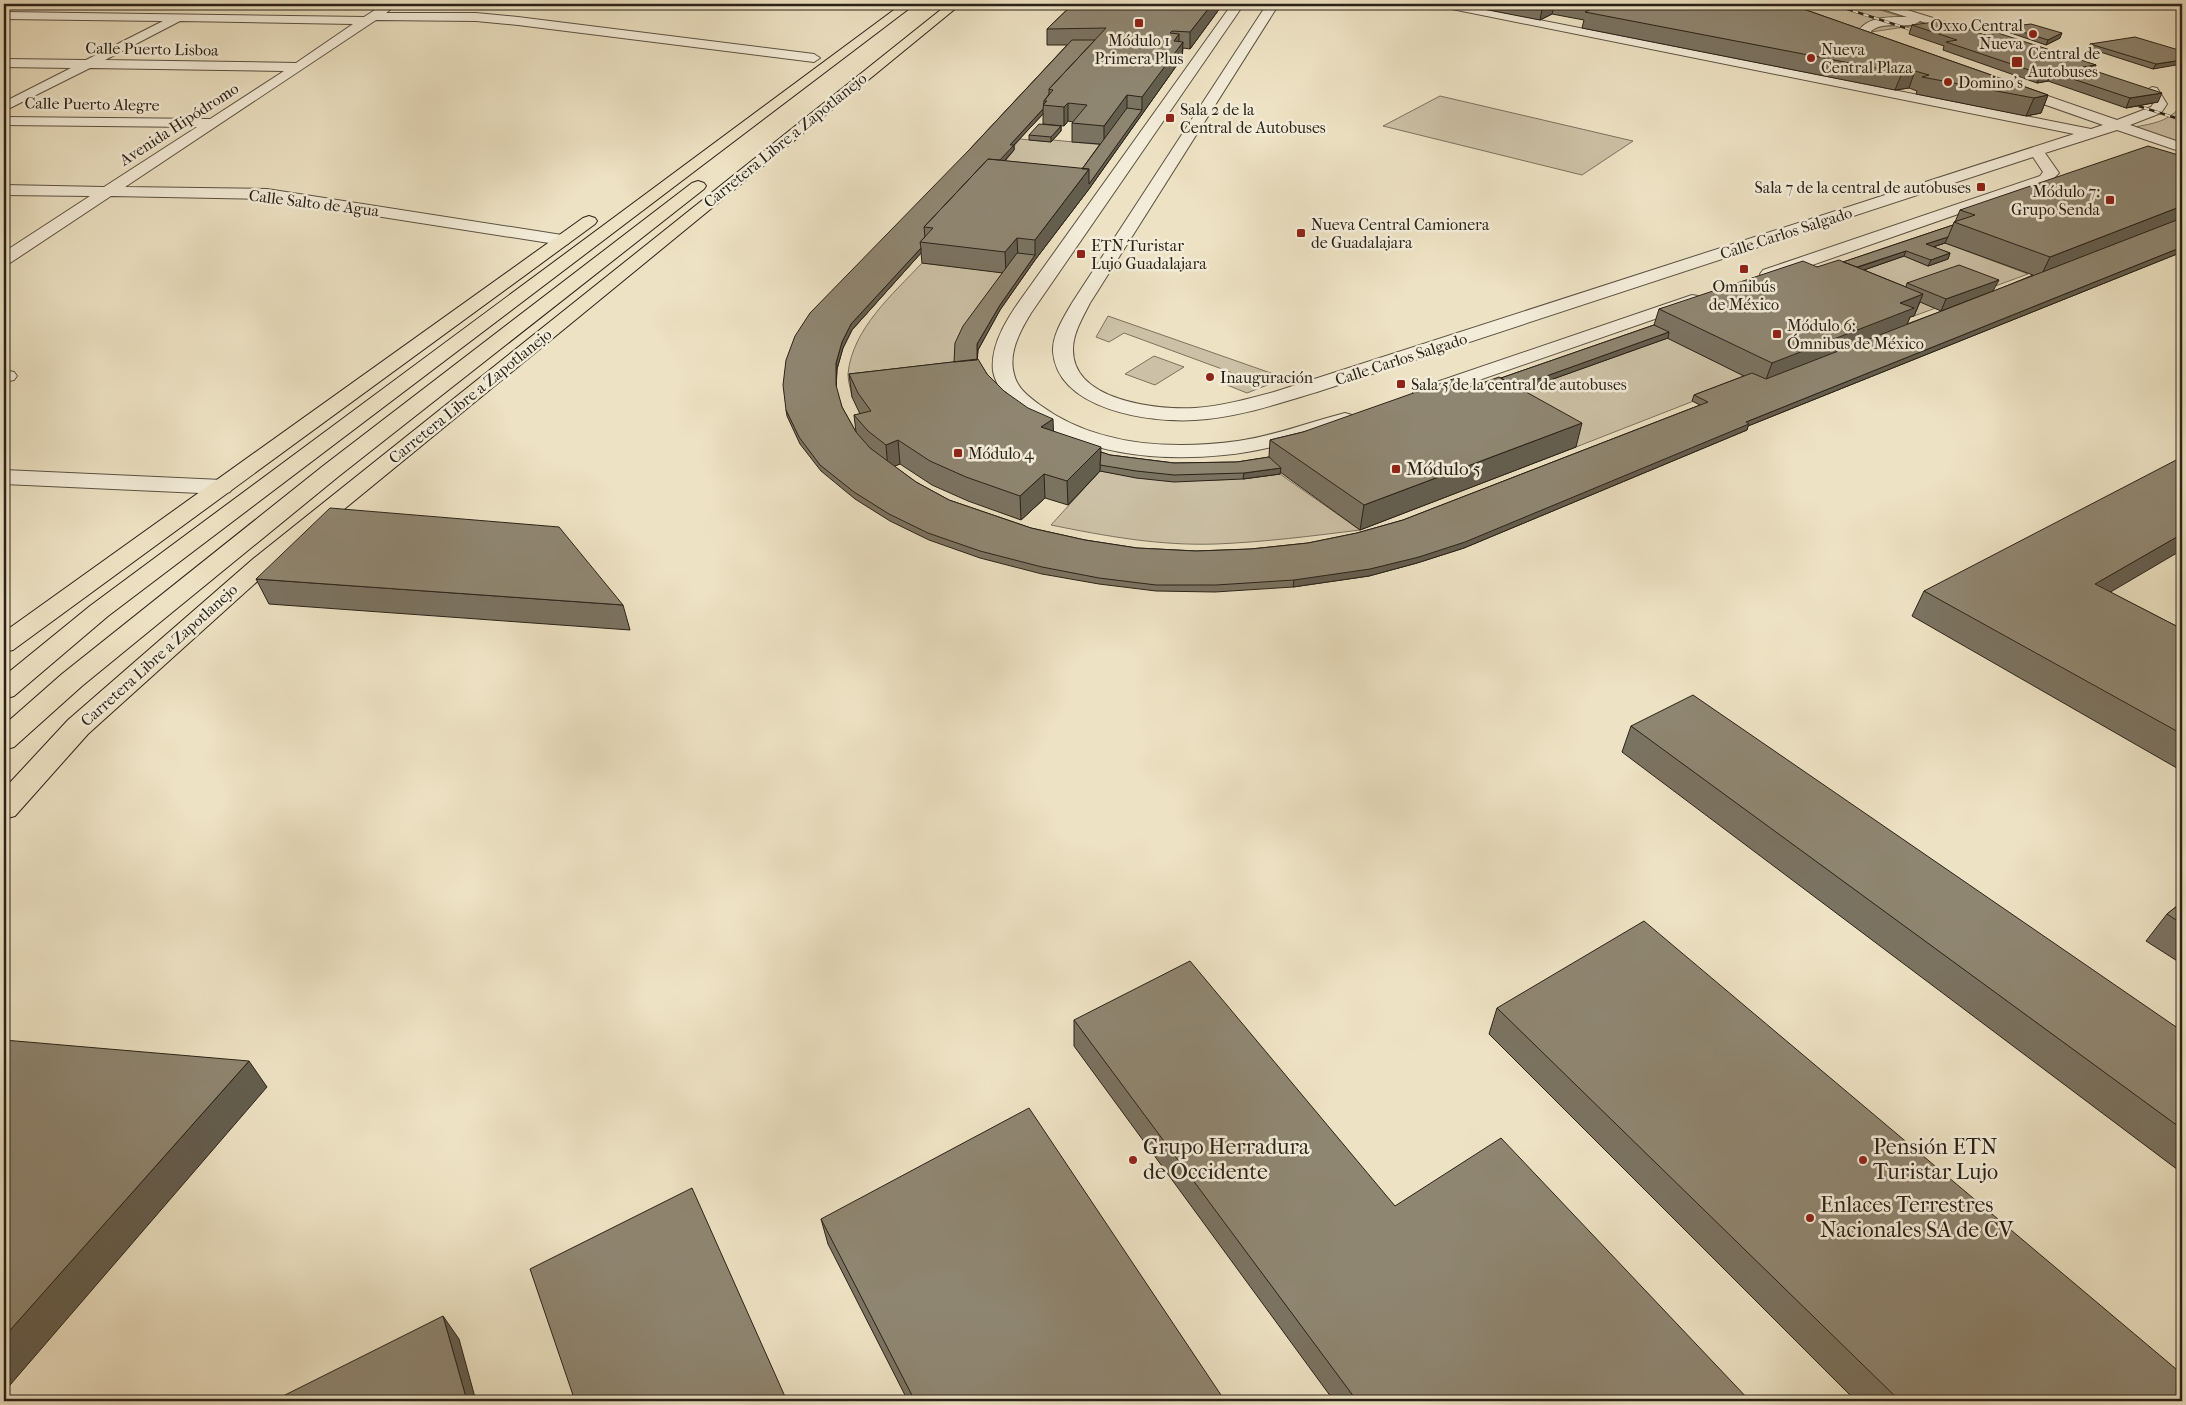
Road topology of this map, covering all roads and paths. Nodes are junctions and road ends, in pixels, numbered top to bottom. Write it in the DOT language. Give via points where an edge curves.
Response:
graph roads {
  1 [pos="206,4"];
  2 [pos="391,4"];
  3 [pos="887,4"];
  4 [pos="909,4"];
  5 [pos="933,4"];
  6 [pos="955,4"];
  7 [pos="1238,4"];
  8 [pos="1273,4"];
  9 [pos="1442,4"];
  10 [pos="1877,4"];
  11 [pos="4,15"];
  12 [pos="178,18"];
  13 [pos="369,18"];
  14 [pos="1940,24"];
  15 [pos="1850,32"];
  16 [pos="1986,38"];
  17 [pos="814,58"];
  18 [pos="4,63"];
  19 [pos="88,64"];
  20 [pos="300,68"];
  21 [pos="1995,83"];
  22 [pos="2169,96"];
  23 [pos="4,107"];
  24 [pos="4,121"];
  25 [pos="211,124"];
  26 [pos="2117,125"];
  27 [pos="2091,133"];
  28 [pos="2182,148"];
  29 [pos="2036,151"];
  30 [pos="729,170"];
  31 [pos="4,190"];
  32 [pos="107,192"];
  33 [pos="562,240"];
  34 [pos="4,259"];
  35 [pos="1750,281"];
  36 [pos="1713,293"];
  37 [pos="1406,399"];
  38 [pos="1359,415"];
  39 [pos="4,477"];
  40 [pos="222,487"];
  41 [pos="4,644"];
  42 [pos="4,690"];
  43 [pos="4,740"];
  44 [pos="4,808"];
  1 -- 12 [label="street"];
  2 -- 13 [label="street, Avenida Hipódromo"];
  3 -- 17 [label="main road"];
  4 -- 42 [label="main road, Carretera Libre a Zapotlanejo" via="100,611"];
  5 -- 30 [label="main road, Carretera Libre a Zapotlanejo"];
  6 -- 30 [label="main road, Carretera Libre a Zapotlanejo"];
  7 -- 38 [label="street" via="1032,296 1006,344 1003,371 1008,385 1033,411 1052,422 1102,441 1131,447 1170,451 1225,449 1282,438"];
  8 -- 29 [label="street, Calle Carlos Salgado" via="1069,326 1063,352 1067,372 1082,387 1101,398 1132,409 1170,414 1218,412 1263,402"];
  9 -- 27 [label="street"];
  10 -- 14 [label="street"];
  11 -- 12 [label="street"];
  12 -- 13 [label="street"];
  12 -- 19 [label="street"];
  13 -- 17 [label="street" via="476,17"];
  13 -- 20 [label="street, Avenida Hipódromo"];
  14 -- 15 [label="street" via="1877,23 1866,27 1866,33 1873,40"];
  14 -- 16 [label="street"];
  17 -- 33 [label="main road"];
  18 -- 19 [label="street, Calle Puerto Lisboa"];
  19 -- 20 [label="street, Calle Puerto Lisboa"];
  19 -- 23 [label="street"];
  20 -- 25 [label="street, Avenida Hipódromo"];
  21 -- 26 [label="street"];
  22 -- 26 [label="street, Calle Carlos Salgado" via="2147,90 2160,104 2156,110"];
  24 -- 25 [label="street, Calle Puerto Alegre"];
  25 -- 32 [label="street, Avenida Hipódromo"];
  26 -- 27 [label="street, Calle Carlos Salgado"];
  26 -- 28 [label="street"];
  27 -- 29 [label="street, Calle Carlos Salgado"];
  29 -- 35 [label="street" via="2051,173 2045,179"];
  30 -- 43 [label="main road, Carretera Libre a Zapotlanejo" via="544,306 301,496 72,680"];
  30 -- 44 [label="main road, Carretera Libre a Zapotlanejo" via="262,564 78,727"];
  31 -- 32 [label="street, Calle Salto de Agua"];
  32 -- 33 [label="street, Calle Salto de Agua" via="267,194"];
  32 -- 34 [label="street, Avenida Hipódromo"];
  33 -- 40 [label="main road"];
  36 -- 37 [label="street"];
  39 -- 40 [label="street"];
  40 -- 41 [label="main road"];
}
